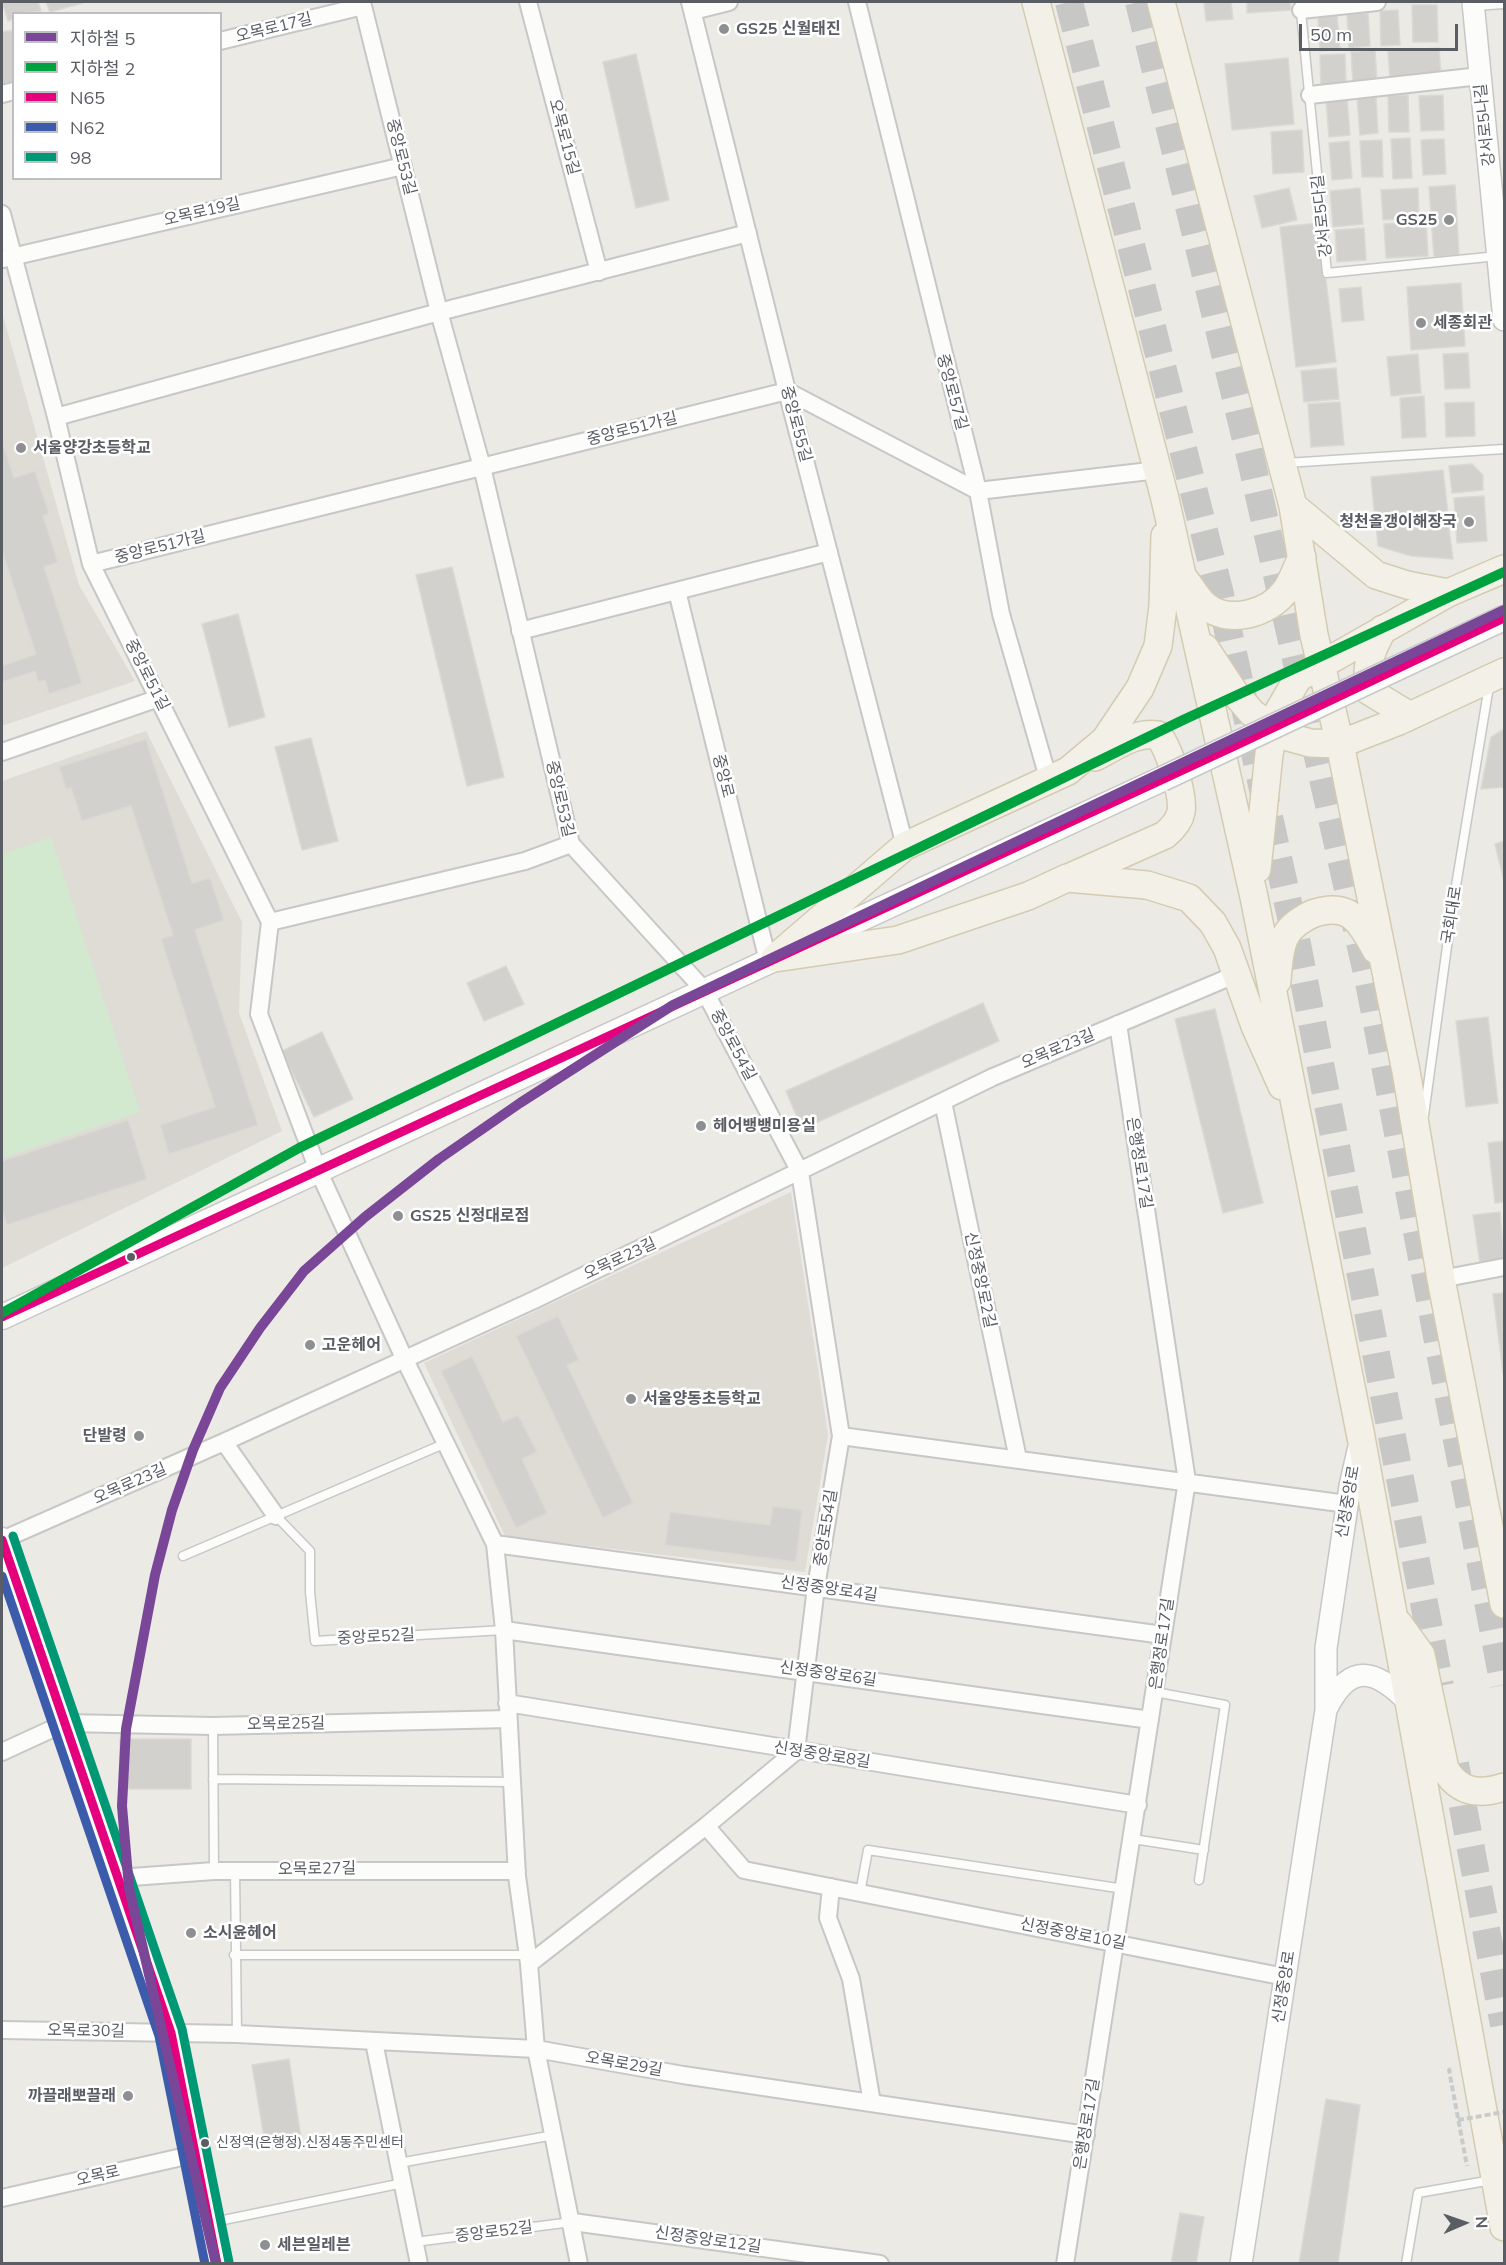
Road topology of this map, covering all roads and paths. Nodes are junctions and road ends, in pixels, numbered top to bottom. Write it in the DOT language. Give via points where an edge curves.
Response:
graph roads {
  1 [pos="528,2"];
  2 [pos="729,2"];
  3 [pos="857,2"];
  4 [pos="1036,2"];
  5 [pos="1161,2"];
  6 [pos="1377,2"];
  7 [pos="362,4"];
  8 [pos="1473,4"];
  9 [pos="1504,4"];
  10 [pos="692,6"];
  11 [pos="1301,6"];
  12 [pos="222,40"];
  13 [pos="1480,76"];
  14 [pos="1310,94"];
  15 [pos="403,166"];
  16 [pos="2,214"];
  17 [pos="747,233"];
  18 [pos="1501,255"];
  19 [pos="7,258"];
  20 [pos="599,272"];
  21 [pos="439,312"];
  22 [pos="1504,321"];
  23 [pos="787,391"];
  24 [pos="56,417"];
  25 [pos="1504,449"];
  26 [pos="1282,464"];
  27 [pos="482,467"];
  28 [pos="1158,470"];
  29 [pos="978,491"];
  30 [pos="1165,499"];
  31 [pos="1293,506"];
  32 [pos="829,552"];
  33 [pos="1302,557"];
  34 [pos="91,564"];
  35 [pos="1504,569"];
  36 [pos="1184,577"];
  37 [pos="677,591"];
  38 [pos="1448,593"];
  39 [pos="1504,618"];
  40 [pos="1383,629"];
  41 [pos="520,631"];
  42 [pos="1197,635"];
  43 [pos="1322,663"];
  44 [pos="1497,676"];
  45 [pos="159,698"];
  46 [pos="1410,716"];
  47 [pos="1274,728"];
  48 [pos="1351,740"];
  49 [pos="2,752"];
  50 [pos="1059,776"];
  51 [pos="571,844"];
  52 [pos="905,846"];
  53 [pos="1067,878"];
  54 [pos="1254,897"];
  55 [pos="270,922"];
  56 [pos="771,959"];
  57 [pos="1385,967"];
  58 [pos="1237,974"];
  59 [pos="704,990"];
  60 [pos="1275,996"];
  61 [pos="1118,1024"];
  62 [pos="943,1102"];
  63 [pos="1302,1133"];
  64 [pos="1420,1151"];
  65 [pos="318,1170"];
  66 [pos="800,1172"];
  67 [pos="1504,1267"];
  68 [pos="1441,1279"];
  69 [pos="2,1317"];
  70 [pos="404,1358"];
  71 [pos="841,1436"];
  72 [pos="1361,1437"];
  73 [pos="224,1442"];
  74 [pos="446,1443"];
  75 [pos="1018,1459"];
  76 [pos="1186,1481"];
  77 [pos="1347,1504"];
  78 [pos="276,1516"];
  79 [pos="2,1540"];
  80 [pos="495,1544"];
  81 [pos="183,1556"];
  82 [pos="1501,1568"];
  83 [pos="816,1587"];
  84 [pos="1504,1604"];
  85 [pos="1394,1618"];
  86 [pos="504,1630"];
  87 [pos="1163,1635"];
  88 [pos="806,1670"];
  89 [pos="1155,1692"];
  90 [pos="1409,1703"];
  91 [pos="1326,1710"];
  92 [pos="508,1711"];
  93 [pos="1150,1720"];
  94 [pos="64,1723"];
  95 [pos="213,1726"];
  96 [pos="796,1751"];
  97 [pos="2,1752"];
  98 [pos="213,1779"];
  99 [pos="513,1782"];
  100 [pos="1504,1786"];
  101 [pos="1138,1805"];
  102 [pos="706,1826"];
  103 [pos="1133,1839"];
  104 [pos="1204,1850"];
  105 [pos="235,1870"];
  106 [pos="517,1870"];
  107 [pos="213,1871"];
  108 [pos="118,1878"];
  109 [pos="1199,1880"];
  110 [pos="831,1887"];
  111 [pos="1125,1889"];
  112 [pos="860,1893"];
  113 [pos="1117,1942"];
  114 [pos="234,1955"];
  115 [pos="529,1959"];
  116 [pos="1286,1977"];
  117 [pos="2,2030"];
  118 [pos="171,2033"];
  119 [pos="237,2034"];
  120 [pos="374,2042"];
  121 [pos="536,2049"];
  122 [pos="1449,2070"];
  123 [pos="872,2103"];
  124 [pos="1504,2112"];
  125 [pos="1458,2120"];
  126 [pos="1086,2135"];
  127 [pos="554,2136"];
  128 [pos="195,2154"];
  129 [pos="399,2163"];
  130 [pos="1466,2166"];
  131 [pos="1495,2179"];
  132 [pos="403,2183"];
  133 [pos="2,2198"];
  134 [pos="573,2222"];
  135 [pos="209,2223"];
  136 [pos="1504,2226"];
  137 [pos="415,2242"];
  138 [pos="218,2264"];
  139 [pos="419,2264"];
  140 [pos="579,2264"];
  141 [pos="880,2264"];
  142 [pos="1065,2264"];
  143 [pos="1241,2264"];
  144 [pos="1406,2264"];
  1 -- 20 [label="street, 오목로15길"];
  2 -- 10 [label="street"];
  3 -- 29 [label="street, 중앙로57길"];
  4 -- 28 [label="main road"];
  5 -- 26 [label="main road"];
  6 -- 11 [label="street, 강서로5다길"];
  7 -- 12 [label="street, 오목로17길"];
  7 -- 15 [label="street, 중앙로53길"];
  8 -- 9 [label="lane"];
  8 -- 13 [label="street, 강서로5나길"];
  10 -- 17 [label="street, 중앙로55길"];
  11 -- 14 [label="lane, 강서로5다길"];
  13 -- 14 [label="street"];
  13 -- 18 [label="street, 강서로5나길"];
  14 -- 18 [label="lane, 강서로5다길" via="1327,273"];
  15 -- 19 [label="street, 오목로19길"];
  15 -- 21 [label="street, 중앙로53길"];
  16 -- 19 [label="street, 중앙로51길"];
  17 -- 20 [label="street"];
  17 -- 23 [label="street, 중앙로55길"];
  18 -- 22 [label="street, 강서로5나길"];
  19 -- 24 [label="street, 중앙로51길"];
  20 -- 21 [label="street"];
  21 -- 24 [label="street"];
  21 -- 27 [label="street, 중앙로53길"];
  23 -- 27 [label="street, 중앙로51가길"];
  23 -- 29 [label="street"];
  23 -- 32 [label="street, 중앙로55길"];
  24 -- 34 [label="street, 중앙로51길"];
  25 -- 26 [label="lane"];
  26 -- 31 [label="main road"];
  27 -- 34 [label="street, 중앙로51가길"];
  27 -- 41 [label="street, 중앙로53길"];
  28 -- 29 [label="street"];
  28 -- 30 [label="main road"];
  29 -- 50 [label="street, 중앙로57길" via="1001,614"];
  30 -- 36 [label="main road"];
  30 -- 50 [label="main road" via="1163,606 1158,646 1140,688 1105,740"];
  31 -- 33 [label="main road"];
  31 -- 38 [label="main road" via="1376,575"];
  32 -- 37 [label="street"];
  32 -- 52 [label="street, 중앙로55길"];
  33 -- 36 [label="main road" via="1286,591 1274,603 1242,616 1220,614 1204,605"];
  33 -- 43 [label="main road"];
  34 -- 45 [label="street, 중앙로51길"];
  35 -- 38 [label="main road"];
  36 -- 42 [label="main road"];
  37 -- 41 [label="street"];
  37 -- 56 [label="street, 중앙로"];
  38 -- 40 [label="main road"];
  39 -- 56 [label="main road, bridge"];
  40 -- 43 [label="main road"];
  40 -- 46 [label="main road" via="1371,650 1366,671 1369,691"];
  41 -- 51 [label="street, 중앙로53길"];
  42 -- 47 [label="main road" via="1234,692 1252,713"];
  42 -- 54 [label="main road"];
  43 -- 47 [label="main road" via="1298,678 1277,714"];
  43 -- 48 [label="main road"];
  44 -- 46 [label="main road"];
  44 -- 64 [label="lane, 국회대로" via="1435,1025"];
  45 -- 49 [label="street"];
  45 -- 55 [label="street, 중앙로51길"];
  46 -- 48 [label="main road"];
  47 -- 48 [label="main road" via="1285,736 1310,743"];
  47 -- 54 [label="main road"];
  48 -- 57 [label="main road" via="1354,815"];
  50 -- 52 [label="main road"];
  50 -- 53 [label="main road" via="1132,738 1147,733 1158,735 1166,744 1181,799 1176,825 1165,835"];
  51 -- 55 [label="street" via="525,861"];
  51 -- 59 [label="street, 중앙로53길"];
  52 -- 56 [label="main road"];
  53 -- 56 [label="main road" via="1028,896 898,940"];
  53 -- 58 [label="main road" via="1147,885 1189,898 1213,923"];
  54 -- 60 [label="main road"];
  55 -- 65 [label="street" via="259,1014"];
  56 -- 59 [label="main road"];
  57 -- 60 [label="main road" via="1362,925 1349,913 1325,910 1304,917 1286,935"];
  57 -- 64 [label="main road"];
  58 -- 61 [label="street, 오목로23길"];
  58 -- 63 [label="main road" via="1255,1026"];
  59 -- 65 [label="main road"];
  59 -- 66 [label="street, 중앙로54길"];
  60 -- 63 [label="main road"];
  61 -- 62 [label="street, 오목로23길"];
  61 -- 76 [label="street, 은행정로17길"];
  62 -- 66 [label="street, 오목로23길"];
  62 -- 75 [label="street, 신정중앙로2길"];
  63 -- 72 [label="main road"];
  64 -- 68 [label="main road"];
  65 -- 69 [label="main road"];
  65 -- 70 [label="street"];
  66 -- 70 [label="street, 오목로23길"];
  66 -- 71 [label="street, 중앙로54길"];
  67 -- 68 [label="street"];
  68 -- 82 [label="main road"];
  70 -- 73 [label="street, 오목로23길"];
  70 -- 74 [label="street"];
  71 -- 75 [label="street"];
  71 -- 83 [label="street, 중앙로54길"];
  72 -- 77 [label="street, 신정중앙로"];
  72 -- 85 [label="main road"];
  73 -- 78 [label="street"];
  73 -- 79 [label="street, 오목로23길"];
  74 -- 78 [label="lane"];
  74 -- 80 [label="street"];
  75 -- 76 [label="street"];
  76 -- 77 [label="street"];
  76 -- 87 [label="street, 은행정로17길"];
  77 -- 91 [label="street, 신정중앙로" via="1326,1648"];
  78 -- 81 [label="lane"];
  78 -- 86 [label="lane, 중앙로52길" via="310,1551 315,1641"];
  79 -- 94 [label="main road"];
  80 -- 83 [label="street, 신정중앙로4길"];
  80 -- 86 [label="street"];
  82 -- 84 [label="main road"];
  83 -- 87 [label="street, 신정중앙로4길"];
  83 -- 88 [label="street, 중앙로54길"];
  85 -- 90 [label="main road"];
  85 -- 100 [label="main road" via="1421,1655 1445,1769 1452,1782 1475,1792"];
  86 -- 88 [label="street, 신정중앙로6길"];
  86 -- 92 [label="street"];
  87 -- 89 [label="street, 은행정로17길"];
  88 -- 93 [label="street, 신정중앙로6길"];
  88 -- 96 [label="street, 중앙로54길"];
  89 -- 93 [label="street, 은행정로17길"];
  89 -- 104 [label="lane" via="1226,1705"];
  90 -- 91 [label="street, 신정중앙로" via="1379,1677 1362,1676 1336,1689"];
  90 -- 131 [label="main road"];
  91 -- 116 [label="street, 신정중앙로"];
  92 -- 95 [label="street, 오목로25길"];
  92 -- 96 [label="street, 신정중앙로8길"];
  92 -- 99 [label="street"];
  93 -- 101 [label="street, 은행정로17길"];
  94 -- 95 [label="street, 오목로25길"];
  94 -- 97 [label="street"];
  94 -- 108 [label="main road"];
  95 -- 98 [label="lane"];
  96 -- 101 [label="street, 신정중앙로8길"];
  96 -- 102 [label="street"];
  98 -- 99 [label="lane"];
  98 -- 107 [label="lane"];
  99 -- 106 [label="street"];
  101 -- 103 [label="street, 은행정로17길"];
  102 -- 110 [label="street, 신정중앙로10길" via="744,1870"];
  102 -- 115 [label="street"];
  103 -- 104 [label="lane"];
  103 -- 111 [label="street, 은행정로17길"];
  104 -- 109 [label="lane"];
  105 -- 106 [label="street, 오목로27길"];
  105 -- 107 [label="street, 오목로27길"];
  105 -- 114 [label="lane"];
  106 -- 115 [label="street"];
  107 -- 108 [label="street, 오목로27길"];
  108 -- 118 [label="main road"];
  110 -- 112 [label="street, 신정중앙로10길"];
  110 -- 123 [label="street" via="828,1918 851,1979"];
  111 -- 112 [label="lane" via="868,1850"];
  111 -- 113 [label="street, 은행정로17길"];
  112 -- 113 [label="street, 신정중앙로10길"];
  113 -- 116 [label="street, 신정중앙로10길"];
  113 -- 126 [label="street, 은행정로17길"];
  114 -- 115 [label="lane"];
  114 -- 119 [label="lane"];
  115 -- 121 [label="street"];
  116 -- 143 [label="street, 신정중앙로"];
  117 -- 118 [label="street, 오목로30길"];
  118 -- 119 [label="street, 오목로29길"];
  118 -- 128 [label="main road"];
  119 -- 120 [label="street, 오목로29길"];
  120 -- 121 [label="street, 오목로29길"];
  120 -- 129 [label="street"];
  121 -- 123 [label="street, 오목로29길"];
  121 -- 127 [label="street"];
  122 -- 125 [label="path"];
  123 -- 126 [label="street, 오목로29길"];
  124 -- 125 [label="path, bridge"];
  125 -- 130 [label="path"];
  126 -- 142 [label="street, 은행정로17길"];
  127 -- 129 [label="lane"];
  127 -- 134 [label="street"];
  128 -- 133 [label="street, 오목로"];
  128 -- 135 [label="main road"];
  129 -- 132 [label="street"];
  131 -- 136 [label="main road"];
  131 -- 144 [label="lane" via="1418,2193"];
  132 -- 135 [label="lane"];
  132 -- 137 [label="street"];
  134 -- 137 [label="lane, 중앙로52길"];
  134 -- 140 [label="street"];
  134 -- 141 [label="street, 신정중앙로12길"];
  135 -- 138 [label="main road"];
  137 -- 139 [label="street"];
}
